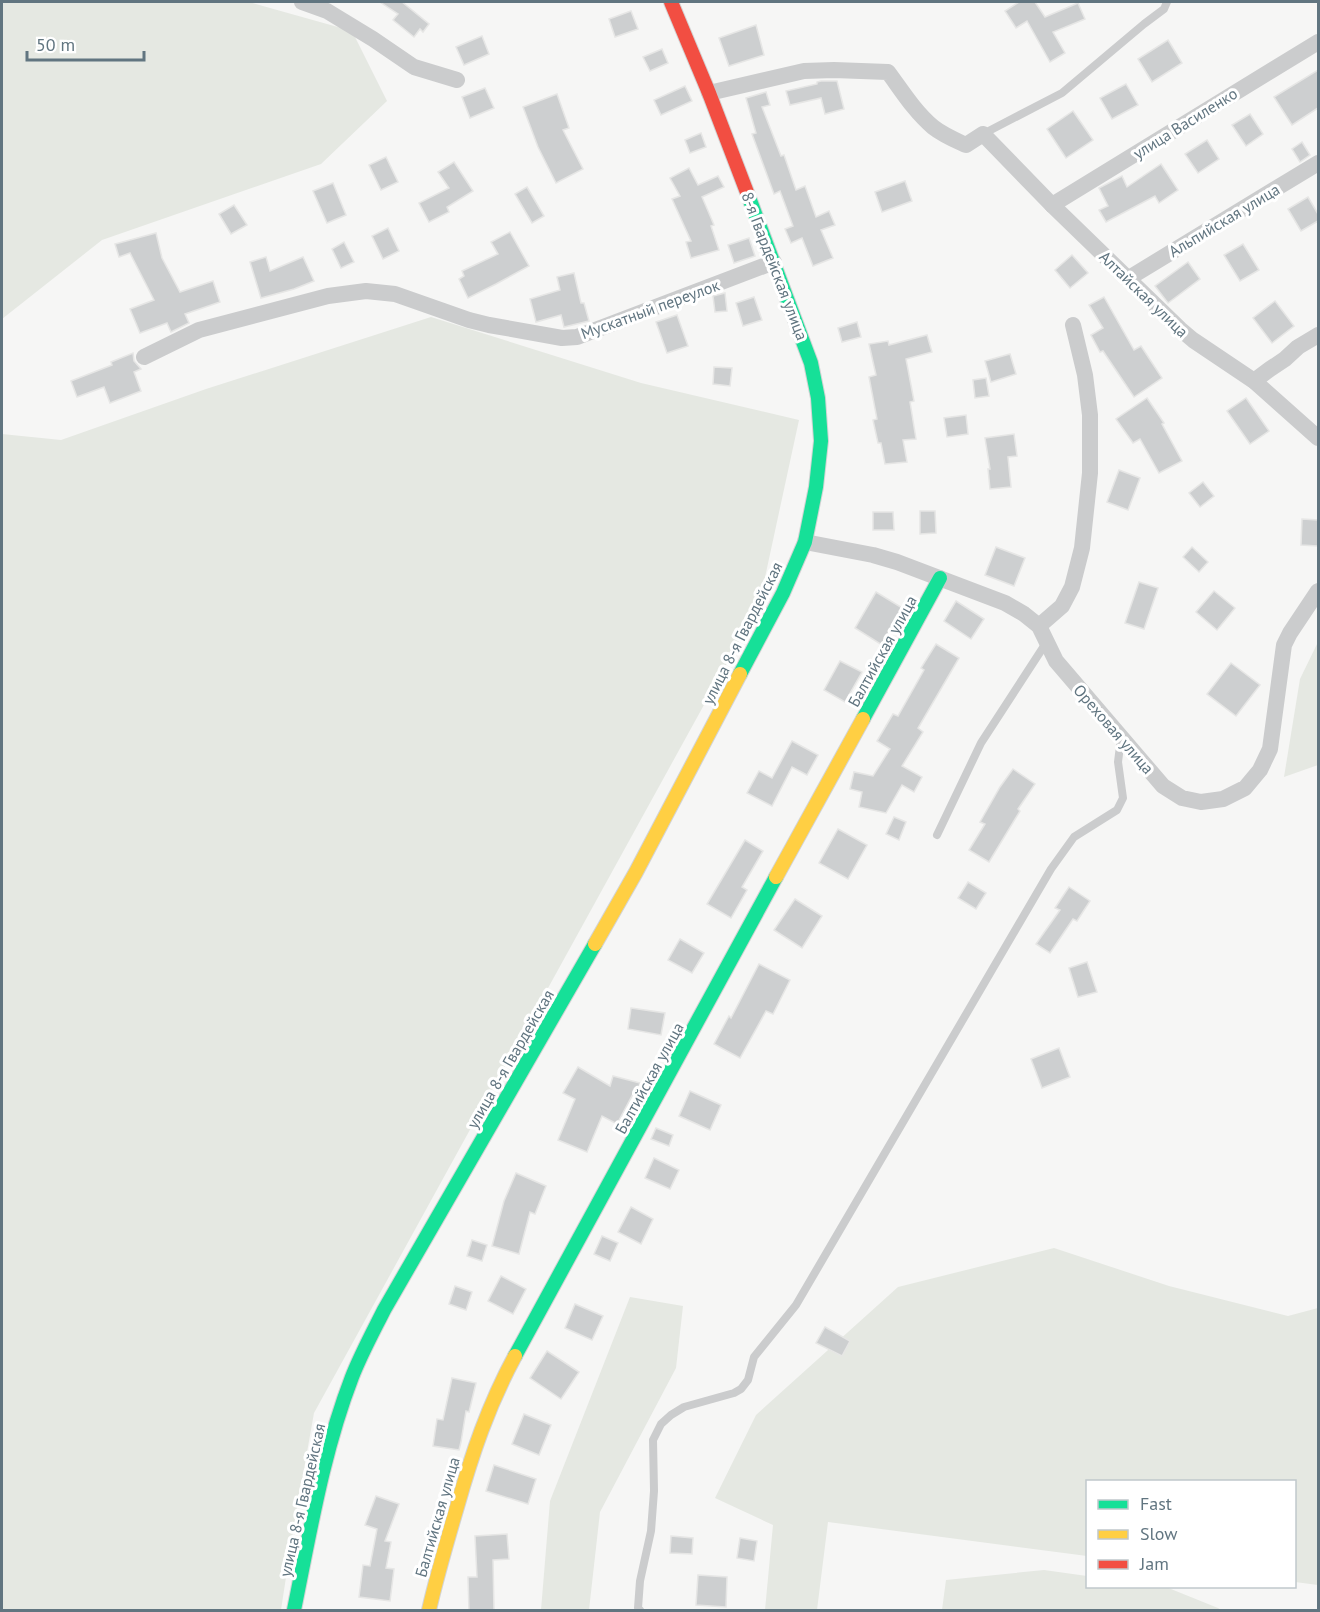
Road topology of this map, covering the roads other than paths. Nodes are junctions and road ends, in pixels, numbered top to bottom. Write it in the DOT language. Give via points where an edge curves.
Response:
graph roads {
  1 [pos="302,2"];
  2 [pos="671,2"];
  3 [pos="1167,2"];
  4 [pos="1318,42"];
  5 [pos="457,80"];
  6 [pos="709,93"];
  7 [pos="982,134"];
  8 [pos="1318,163"];
  9 [pos="1052,205"];
  10 [pos="774,262"];
  11 [pos="1129,278"];
  12 [pos="1073,325"];
  13 [pos="1318,335"];
  14 [pos="144,357"];
  15 [pos="1254,381"];
  16 [pos="1318,438"];
  17 [pos="805,542"];
  18 [pos="940,579"];
  19 [pos="1318,591"];
  20 [pos="1039,626"];
  21 [pos="1046,643"];
  22 [pos="1121,738"];
  23 [pos="937,835"];
  24 [pos="294,1611"];
  25 [pos="429,1611"];
  26 [pos="640,1611"];
  1 -- 5 [label="street" via="327,11 414,67"];
  2 -- 6 [label="street, 8-я Гвардейская улица"];
  3 -- 7 [label="lane" via="1164,9 1062,93"];
  4 -- 9 [label="street, улица Василенко"];
  6 -- 7 [label="street" via="804,71 888,72 934,128 966,145"];
  6 -- 10 [label="street, 8-я Гвардейская улица"];
  7 -- 9 [label="street, Алтайская улица"];
  8 -- 11 [label="street, Альпийская улица"];
  9 -- 11 [label="street, Алтайская улица"];
  10 -- 14 [label="street, Мускатный переулок" via="577,337 562,338 489,325 395,294 366,291 328,296 199,330"];
  10 -- 17 [label="street, 8-я Гвардейская улица" via="811,363 819,398 821,441"];
  11 -- 15 [label="street, Алтайская улица" via="1192,340"];
  12 -- 20 [label="street" via="1086,375 1090,415 1090,472 1082,548 1072,587 1062,606"];
  13 -- 15 [label="street"];
  15 -- 16 [label="street, Алтайская улица"];
  17 -- 18 [label="street" via="873,555"];
  17 -- 24 [label="street, улица 8-я Гвардейская" via="783,593 636,872 384,1310 353,1374 334,1429"];
  18 -- 20 [label="street" via="1005,603"];
  18 -- 25 [label="street, Балтийская улица" via="502,1380 471,1458 436,1574"];
  19 -- 22 [label="street, Ореховая улица" via="1284,645 1270,749 1245,788 1223,799 1201,802 1182,798 1163,786"];
  20 -- 21 [label="street, Ореховая улица"];
  21 -- 22 [label="street, Ореховая улица" via="1056,661"];
  21 -- 23 [label="lane" via="981,743"];
  22 -- 26 [label="lane" via="1118,762 1123,798 1117,810 1074,837 1051,869 796,1305 754,1357 748,1380 734,1394 684,1407 661,1424 653,1440 651,1531 640,1581"];
}
